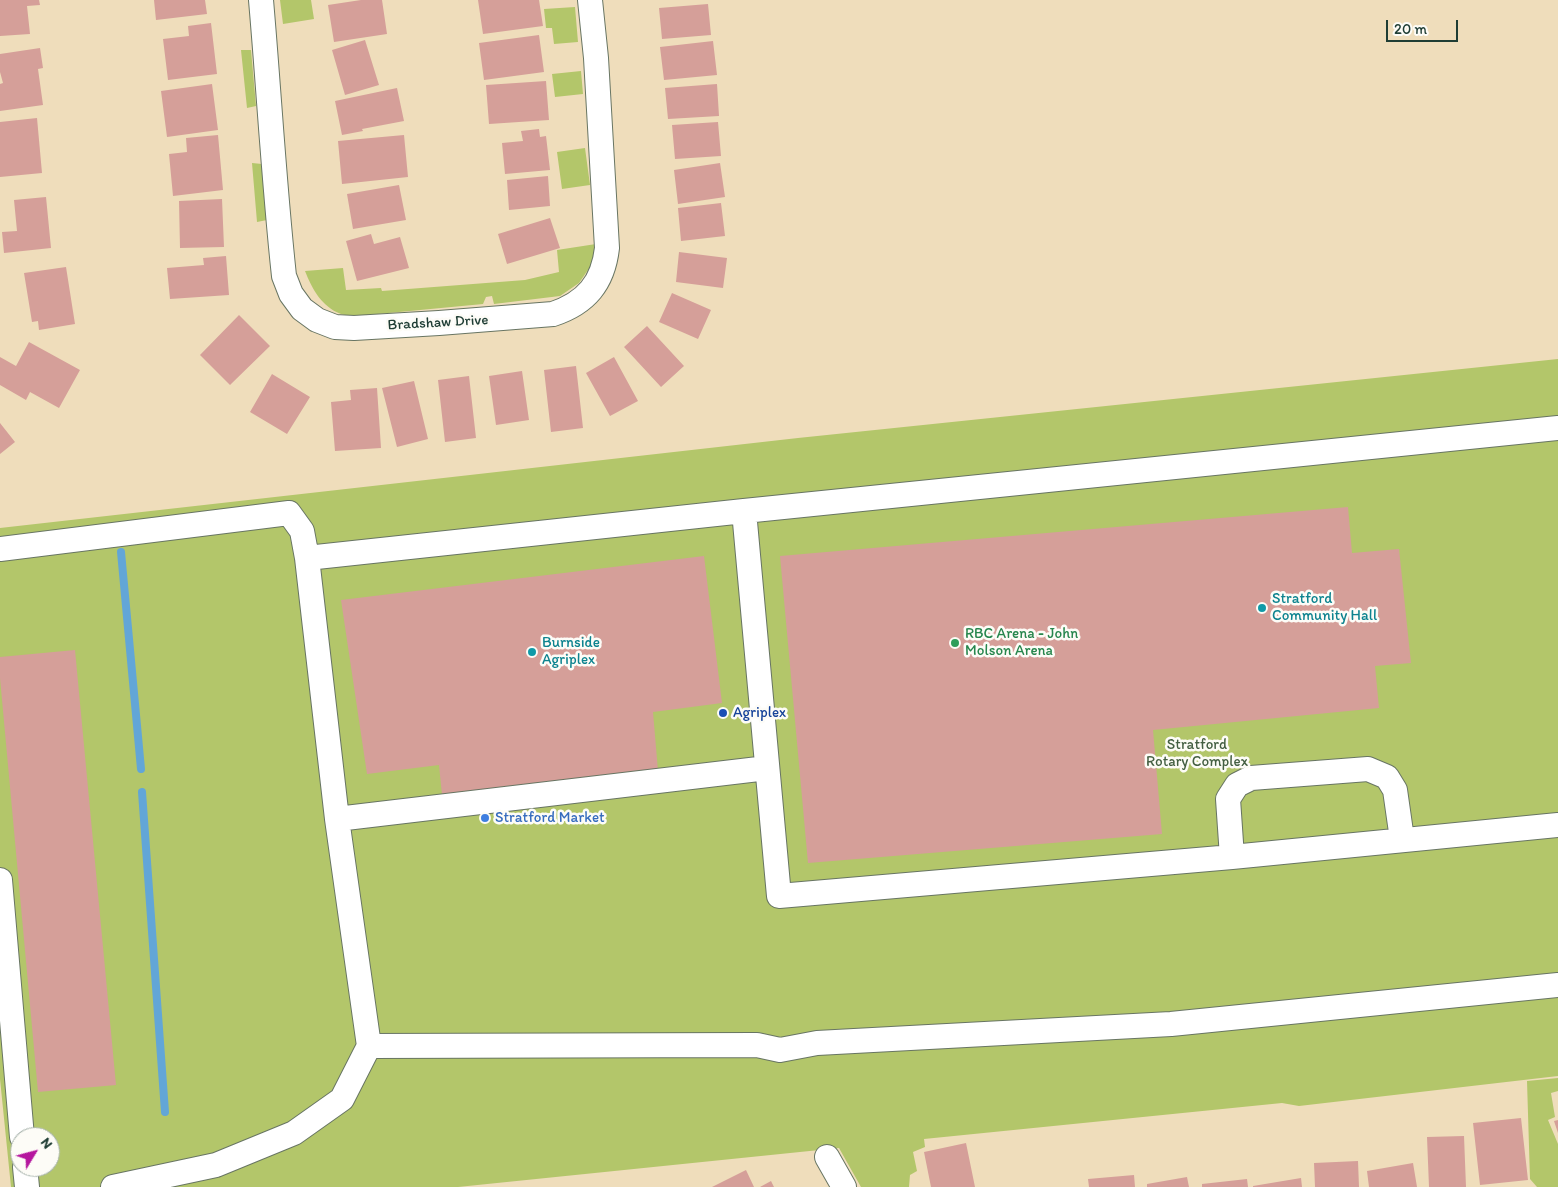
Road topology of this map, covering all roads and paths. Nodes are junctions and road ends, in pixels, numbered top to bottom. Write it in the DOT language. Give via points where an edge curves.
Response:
graph roads {
  1 [pos="261,0"];
  2 [pos="590,0"];
  3 [pos="1558,428"];
  4 [pos="744,512"];
  5 [pos="0,548"];
  6 [pos="307,558"];
  7 [pos="767,768"];
  8 [pos="336,818"];
  9 [pos="1558,825"];
  10 [pos="1402,839"];
  11 [pos="1232,857"];
  12 [pos="0,880"];
  13 [pos="1558,984"];
  14 [pos="369,1046"];
  15 [pos="21,1127"];
  16 [pos="827,1157"];
  17 [pos="113,1187"];
  18 [pos="844,1187"];
  1 -- 2 [label="street, Bradshaw Drive" via="284,276 296,302 310,315 326,324 345,328 553,314 577,304 596,285 606,261 607,248"];
  3 -- 4 [label="street"];
  4 -- 6 [label="street"];
  4 -- 7 [label="street"];
  5 -- 6 [label="street" via="290,513 302,531"];
  6 -- 8 [label="street"];
  7 -- 8 [label="street"];
  7 -- 11 [label="street" via="779,896"];
  8 -- 14 [label="street"];
  9 -- 10 [label="street"];
  10 -- 11 [label="street"];
  10 -- 11 [label="street" via="1395,790 1387,776 1368,769 1251,778 1238,784 1228,799"];
  12 -- 15 [label="street"];
  13 -- 14 [label="street" via="1171,1024 817,1044 780,1050 757,1045"];
  14 -- 17 [label="street" via="342,1099 294,1133 216,1164"];
  16 -- 18 [label="street"];
}
